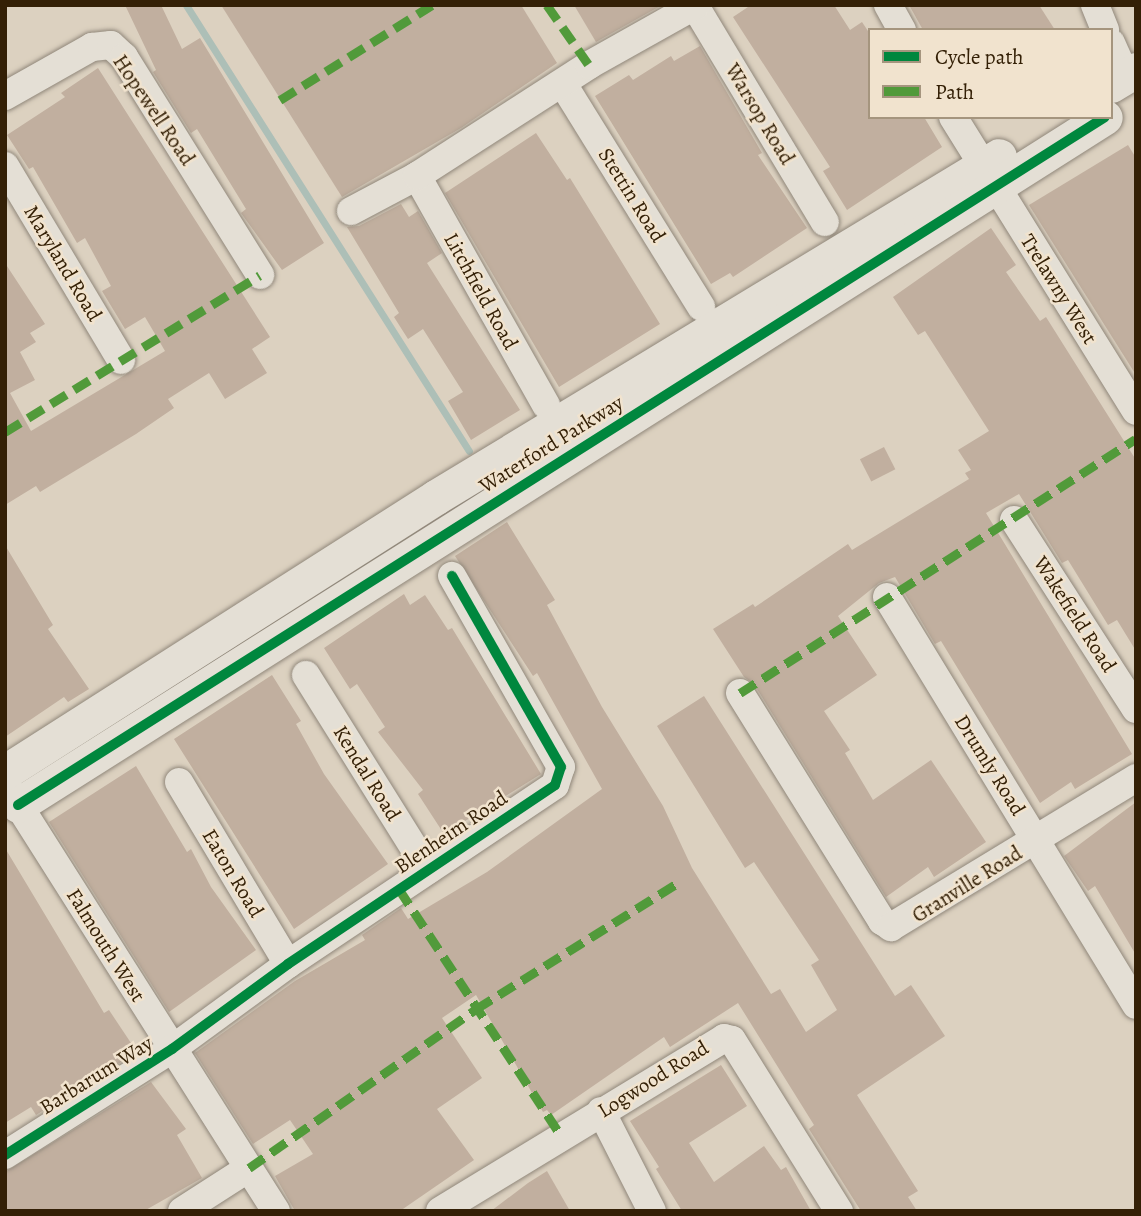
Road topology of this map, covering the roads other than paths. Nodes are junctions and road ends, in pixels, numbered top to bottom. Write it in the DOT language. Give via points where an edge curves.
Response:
graph roads {
  1 [pos="888,5"];
  2 [pos="1095,5"];
  3 [pos="695,6"];
  4 [pos="901,28"];
  5 [pos="1104,28"];
  6 [pos="1113,48"];
  7 [pos="1127,82"];
  8 [pos="563,84"];
  9 [pos="5,96"];
  10 [pos="1113,109"];
  11 [pos="954,119"];
  12 [pos="1058,119"];
  13 [pos="1101,119"];
  14 [pos="5,166"];
  15 [pos="417,176"];
  16 [pos="988,177"];
  17 [pos="351,211"];
  18 [pos="825,222"];
  19 [pos="260,275"];
  20 [pos="701,307"];
  21 [pos="121,360"];
  22 [pos="546,405"];
  23 [pos="1136,411"];
  24 [pos="1014,520"];
  25 [pos="452,576"];
  26 [pos="887,597"];
  27 [pos="306,675"];
  28 [pos="740,694"];
  29 [pos="1136,709"];
  30 [pos="5,772"];
  31 [pos="1136,778"];
  32 [pos="179,782"];
  33 [pos="12,795"];
  34 [pos="1036,841"];
  35 [pos="428,870"];
  36 [pos="288,964"];
  37 [pos="1136,1005"];
  38 [pos="172,1049"];
  39 [pos="601,1111"];
  40 [pos="5,1155"];
  41 [pos="249,1168"];
  42 [pos="441,1210"];
  43 [pos="182,1211"];
  44 [pos="276,1211"];
  45 [pos="652,1211"];
  46 [pos="839,1211"];
  1 -- 4 [label="street"];
  2 -- 5 [label="street"];
  3 -- 8 [label="street"];
  3 -- 18 [label="street, Warsop Road"];
  6 -- 7 [label="street"];
  7 -- 10 [label="street"];
  8 -- 15 [label="street"];
  8 -- 20 [label="street, Stettin Road"];
  9 -- 19 [label="street, Hopewell Road" via="92,47 111,45 124,57"];
  11 -- 16 [label="street, Trelawny West"];
  12 -- 16 [label="street, Waterford Parkway"];
  13 -- 16 [label="street, Waterford Parkway"];
  14 -- 21 [label="street, Maryland Road"];
  15 -- 17 [label="street"];
  15 -- 22 [label="street, Litchfield Road"];
  16 -- 23 [label="street, Trelawny West"];
  16 -- 30 [label="street, Waterford Parkway" via="436,497"];
  16 -- 33 [label="street, Waterford Parkway"];
  24 -- 29 [label="street, Wakefield Road"];
  25 -- 35 [label="street, Blenheim Road" via="561,767 561,777"];
  26 -- 34 [label="street, Drumly Road"];
  27 -- 35 [label="street, Kendal Road"];
  28 -- 34 [label="street, Granville Road" via="882,922 891,927"];
  31 -- 34 [label="street, Granville Road"];
  32 -- 36 [label="street, Eaton Road"];
  33 -- 38 [label="street, Falmouth West"];
  34 -- 37 [label="street, Drumly Road"];
  35 -- 36 [label="street, Blenheim Road"];
  36 -- 38 [label="street, Blenheim Road"];
  38 -- 40 [label="street, Barbarum Way"];
  38 -- 41 [label="street, Falmouth West"];
  39 -- 42 [label="street, Logwood Road"];
  39 -- 45 [label="street"];
  39 -- 46 [label="street, Logwood Road" via="717,1039 732,1040"];
  41 -- 43 [label="street"];
  41 -- 44 [label="street, Falmouth West"];
}
